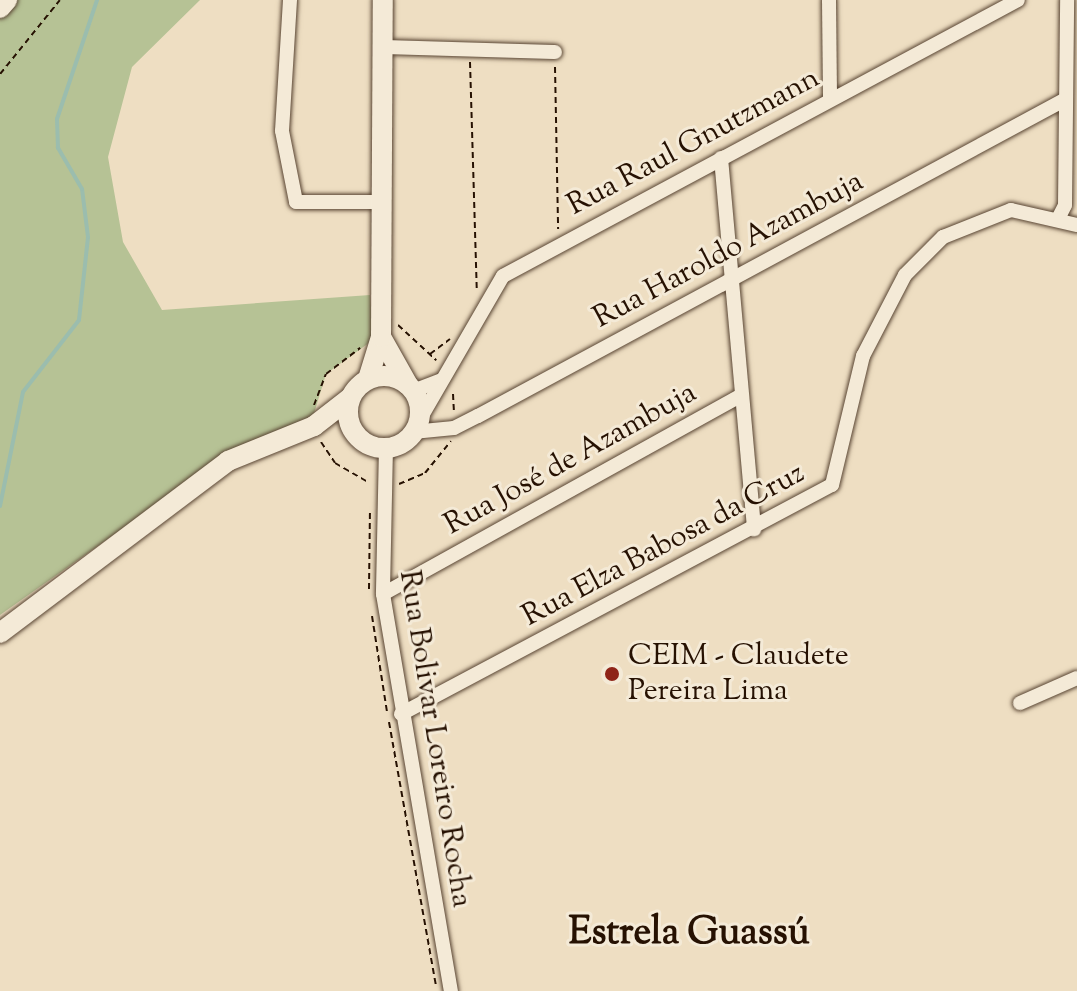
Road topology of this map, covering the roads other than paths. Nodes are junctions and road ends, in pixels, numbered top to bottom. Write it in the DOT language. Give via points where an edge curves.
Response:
graph roads {
  1 [pos="7,0"];
  2 [pos="290,0"];
  3 [pos="383,0"];
  4 [pos="829,0"];
  5 [pos="1018,0"];
  6 [pos="1067,0"];
  7 [pos="0,8"];
  8 [pos="383,47"];
  9 [pos="555,52"];
  10 [pos="830,99"];
  11 [pos="1066,99"];
  12 [pos="721,158"];
  13 [pos="380,202"];
  14 [pos="1059,217"];
  15 [pos="1077,225"];
  16 [pos="730,280"];
  17 [pos="381,337"];
  18 [pos="444,376"];
  19 [pos="368,379"];
  20 [pos="410,388"];
  21 [pos="742,395"];
  22 [pos="350,398"];
  23 [pos="313,426"];
  24 [pos="415,429"];
  25 [pos="356,435"];
  26 [pos="386,447"];
  27 [pos="754,530"];
  28 [pos="383,594"];
  29 [pos="0,633"];
  30 [pos="1077,678"];
  31 [pos="1020,703"];
  32 [pos="401,714"];
  33 [pos="451,991"];
  1 -- 7 [label="street"];
  2 -- 13 [label="street" via="282,131 296,202"];
  3 -- 8 [label="street"];
  4 -- 10 [label="street"];
  5 -- 10 [label="street, Rua Raul Gnutzmann"];
  6 -- 11 [label="street"];
  8 -- 9 [label="street"];
  8 -- 13 [label="street"];
  10 -- 12 [label="street, Rua Raul Gnutzmann"];
  11 -- 14 [label="street"];
  11 -- 16 [label="street, Rua Haroldo Azambuja"];
  12 -- 16 [label="street"];
  12 -- 18 [label="street, Rua Raul Gnutzmann" via="503,276 477,310"];
  13 -- 17 [label="street"];
  14 -- 15 [label="street, Rua Elza Babosa da Cruz"];
  14 -- 27 [label="street, Rua Elza Babosa da Cruz" via="994,212 955,229 916,261 859,367 832,485"];
  16 -- 21 [label="street"];
  16 -- 24 [label="street, Rua Haroldo Azambuja" via="454,428"];
  17 -- 19 [label="street"];
  17 -- 20 [label="street"];
  18 -- 20 [label="street"];
  18 -- 24 [label="street, Rua Raul Gnutzmann"];
  19 -- 20 [label="street" via="389,376"];
  19 -- 22 [label="street"];
  20 -- 24 [label="street"];
  21 -- 27 [label="street"];
  21 -- 28 [label="street, Rua José de Azambuja"];
  22 -- 23 [label="street"];
  22 -- 25 [label="street"];
  23 -- 25 [label="street"];
  23 -- 29 [label="street" via="228,461"];
  24 -- 26 [label="street"];
  25 -- 26 [label="street"];
  26 -- 28 [label="street, Rua Bolivar Loreiro Rocha" via="390,494"];
  27 -- 32 [label="street, Rua Elza Babosa da Cruz"];
  28 -- 32 [label="street, Rua Bolivar Loreiro Rocha"];
  30 -- 31 [label="street"];
  32 -- 33 [label="street, Rua Bolivar Loreiro Rocha"];
}
